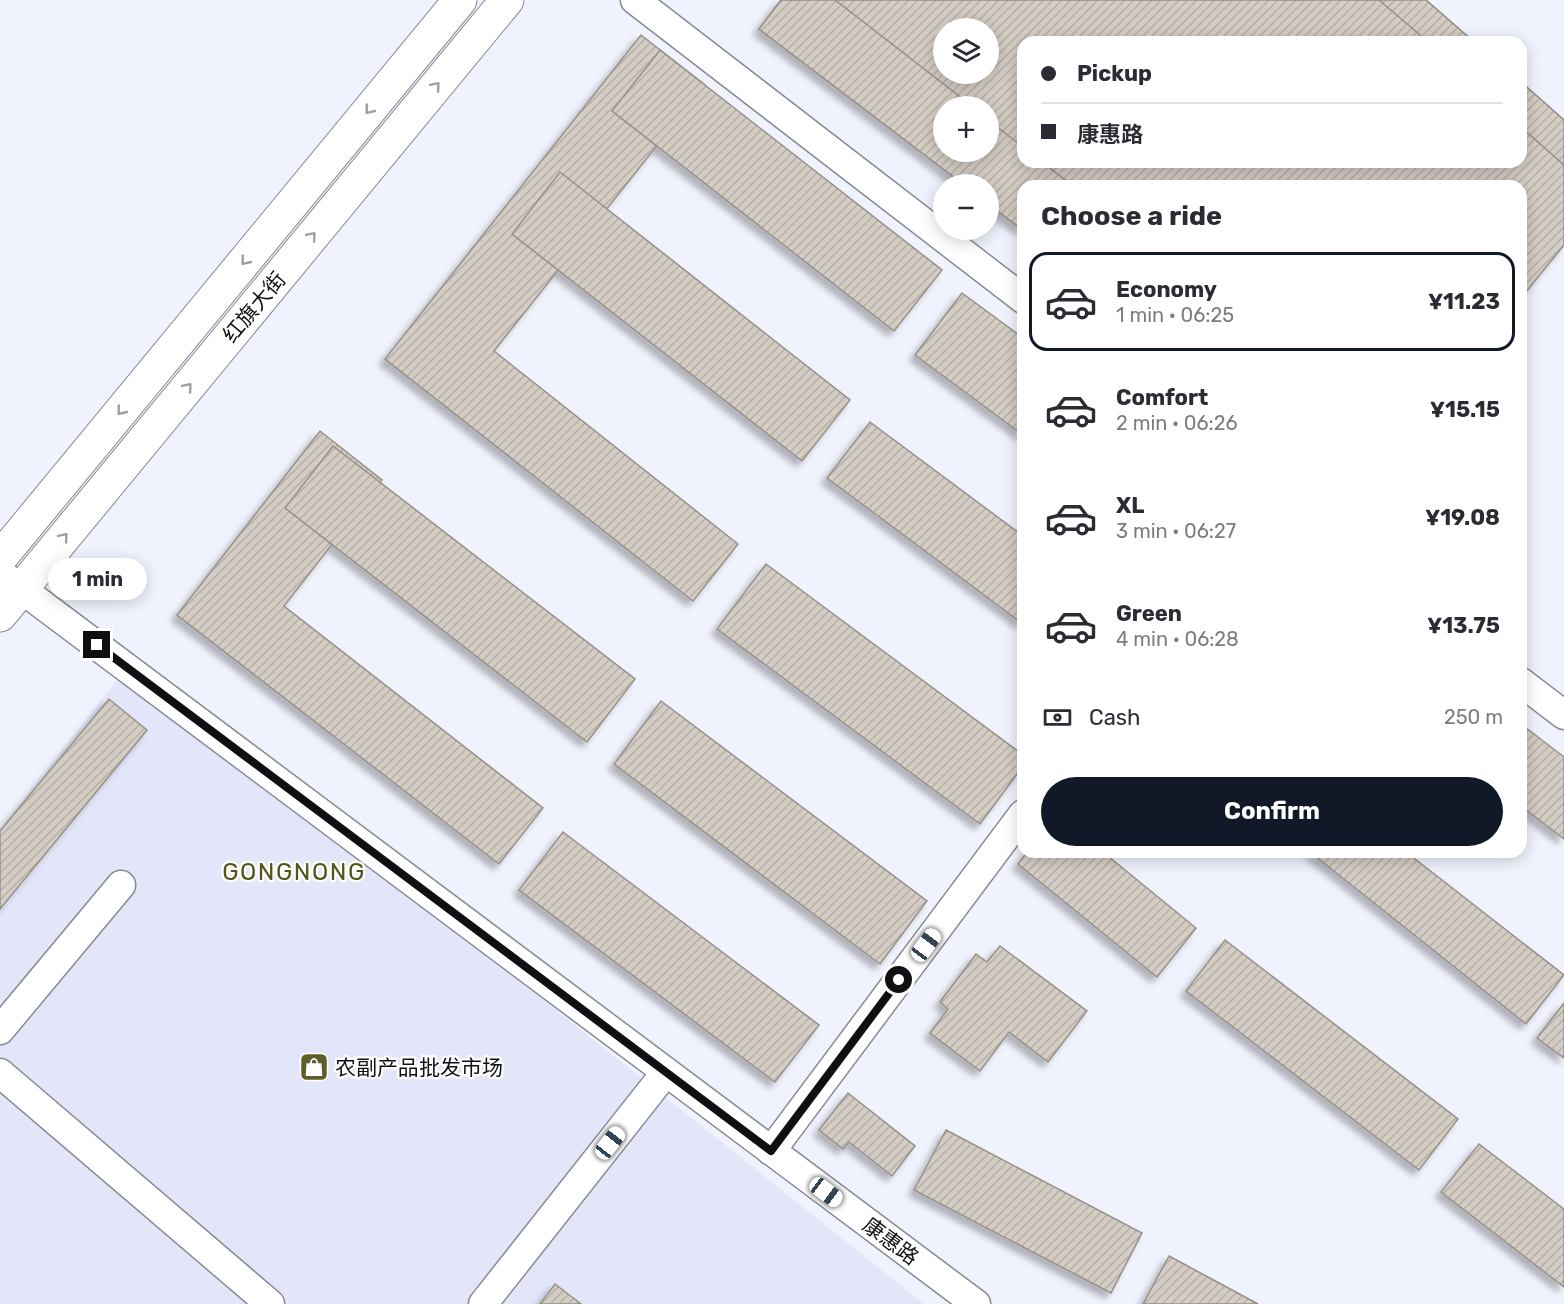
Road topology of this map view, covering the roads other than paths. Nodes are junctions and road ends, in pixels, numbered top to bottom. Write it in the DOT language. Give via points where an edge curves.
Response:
graph roads {
  1 [pos="460,0"];
  2 [pos="507,0"];
  3 [pos="635,0"];
  4 [pos="1017,293"];
  5 [pos="0,558"];
  6 [pos="11,581"];
  7 [pos="0,615"];
  8 [pos="1527,686"];
  9 [pos="1563,712"];
  10 [pos="1017,822"];
  11 [pos="121,885"];
  12 [pos="0,1030"];
  13 [pos="0,1072"];
  14 [pos="666,1072"];
  15 [pos="771,1151"];
  16 [pos="270,1304"];
  17 [pos="483,1304"];
  18 [pos="976,1304"];
  1 -- 5 [label="main road, 红旗大街, one-way"];
  6 -- 2 [label="main road, 红旗大街, one-way"];
  3 -- 4 [label="street"];
  6 -- 7 [label="main road, 红旗大街"];
  6 -- 14 [label="street, 康惠路"];
  8 -- 9 [label="street"];
  10 -- 15 [label="street"];
  11 -- 12 [label="street"];
  13 -- 16 [label="street"];
  14 -- 15 [label="street, 康惠路"];
  14 -- 17 [label="street"];
  15 -- 18 [label="street, 康惠路"];
}
